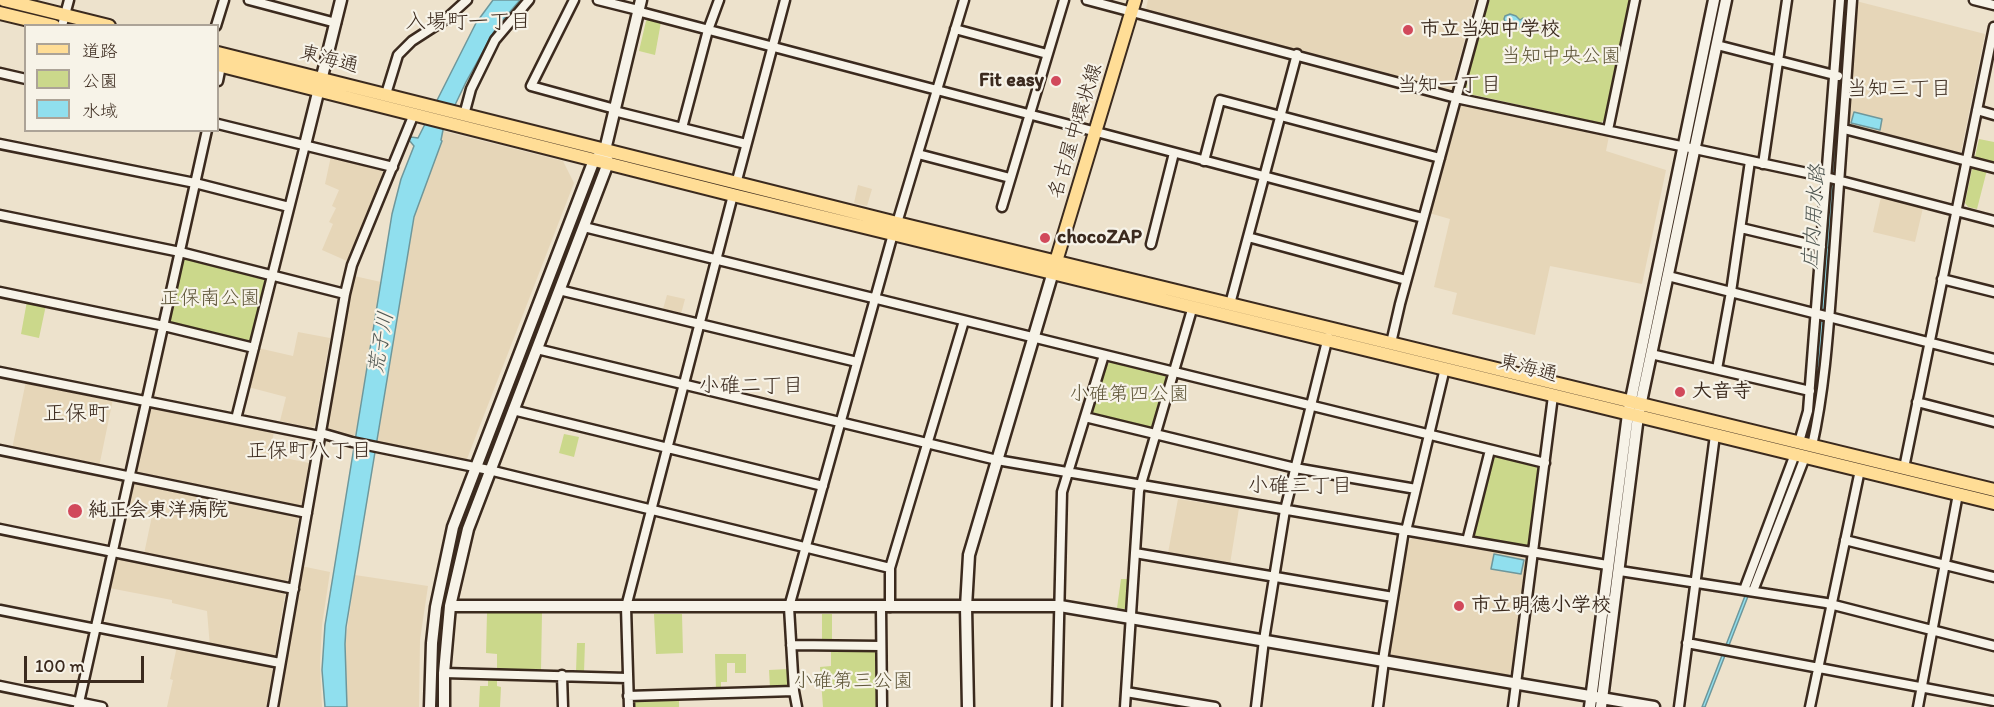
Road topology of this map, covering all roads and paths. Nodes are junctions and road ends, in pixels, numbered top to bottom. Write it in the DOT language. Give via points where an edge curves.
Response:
graph roads {
  1 [pos="4,0"];
  2 [pos="69,0"];
  3 [pos="224,0"];
  4 [pos="249,0"];
  5 [pos="341,0"];
  6 [pos="529,0"];
  7 [pos="574,0"];
  8 [pos="598,0"];
  9 [pos="719,0"];
  10 [pos="784,0"];
  11 [pos="964,0"];
  12 [pos="1064,0"];
  13 [pos="1087,0"];
  14 [pos="1135,0"];
  15 [pos="1483,0"];
  16 [pos="1635,0"];
  17 [pos="1714,0"];
  18 [pos="1726,0"];
  19 [pos="1787,0"];
  20 [pos="1840,0"];
  21 [pos="1852,0"];
  22 [pos="1974,0"];
  23 [pos="460,2"];
  24 [pos="1994,5"];
  25 [pos="638,7"];
  26 [pos="1131,13"];
  27 [pos="0,15"];
  28 [pos="64,20"];
  29 [pos="336,23"];
  30 [pos="44,24"];
  31 [pos="94,24"];
  32 [pos="217,24"];
  33 [pos="1994,27"];
  34 [pos="955,29"];
  35 [pos="708,30"];
  36 [pos="1717,45"];
  37 [pos="772,47"];
  38 [pos="1047,54"];
  39 [pos="1297,54"];
  40 [pos="1991,59"];
  41 [pos="220,60"];
  42 [pos="1779,61"];
  43 [pos="0,73"];
  44 [pos="1841,76"];
  45 [pos="24,79"];
  46 [pos="320,84"];
  47 [pos="938,90"];
  48 [pos="386,94"];
  49 [pos="1456,98"];
  50 [pos="615,110"];
  51 [pos="1977,110"];
  52 [pos="423,112"];
  53 [pos="1029,113"];
  54 [pos="1994,115"];
  55 [pos="1281,116"];
  56 [pos="455,117"];
  57 [pos="219,124"];
  58 [pos="682,128"];
  59 [pos="1844,129"];
  60 [pos="1608,130"];
  61 [pos="207,132"];
  62 [pos="1096,132"];
  63 [pos="0,144"];
  64 [pos="746,144"];
  65 [pos="305,145"];
  66 [pos="1689,147"];
  67 [pos="605,150"];
  68 [pos="1174,153"];
  69 [pos="918,154"];
  70 [pos="1440,158"];
  71 [pos="594,160"];
  72 [pos="1204,161"];
  73 [pos="1750,161"];
  74 [pos="1966,161"];
  75 [pos="608,163"];
  76 [pos="1763,164"];
  77 [pos="393,167"];
  78 [pos="1994,168"];
  79 [pos="1265,177"];
  80 [pos="1010,178"];
  81 [pos="1833,179"];
  82 [pos="195,183"];
  83 [pos="734,189"];
  84 [pos="289,207"];
  85 [pos="1002,207"];
  86 [pos="1956,211"];
  87 [pos="0,215"];
  88 [pos="1424,218"];
  89 [pos="1994,221"];
  90 [pos="584,227"];
  91 [pos="1741,228"];
  92 [pos="895,229"];
  93 [pos="1248,237"];
  94 [pos="1151,244"];
  95 [pos="1821,247"];
  96 [pos="180,252"];
  97 [pos="716,260"];
  98 [pos="1054,267"];
  99 [pos="272,275"];
  100 [pos="1668,276"];
  101 [pos="1942,279"];
  102 [pos="1406,280"];
  103 [pos="559,290"];
  104 [pos="0,292"];
  105 [pos="1731,292"];
  106 [pos="1994,292"];
  107 [pos="345,294"];
  108 [pos="875,299"];
  109 [pos="1230,304"];
  110 [pos="1193,306"];
  111 [pos="1823,316"];
  112 [pos="964,321"];
  113 [pos="700,324"];
  114 [pos="164,326"];
  115 [pos="1328,334"];
  116 [pos="1033,338"];
  117 [pos="1929,342"];
  118 [pos="1391,343"];
  119 [pos="254,348"];
  120 [pos="537,349"];
  121 [pos="1651,354"];
  122 [pos="1104,355"];
  123 [pos="1994,359"];
  124 [pos="857,362"];
  125 [pos="1445,368"];
  126 [pos="1717,369"];
  127 [pos="0,372"];
  128 [pos="1174,372"];
  129 [pos="684,385"];
  130 [pos="1810,391"];
  131 [pos="1554,396"];
  132 [pos="146,401"];
  133 [pos="1917,402"];
  134 [pos="1310,406"];
  135 [pos="1635,409"];
  136 [pos="513,411"];
  137 [pos="1085,417"];
  138 [pos="236,419"];
  139 [pos="1994,422"];
  140 [pos="840,423"];
  141 [pos="1155,434"];
  142 [pos="320,435"];
  143 [pos="1429,435"];
  144 [pos="1715,435"];
  145 [pos="927,444"];
  146 [pos="1812,446"];
  147 [pos="667,448"];
  148 [pos="0,450"];
  149 [pos="1490,450"];
  150 [pos="1800,451"];
  151 [pos="997,460"];
  152 [pos="1545,463"];
  153 [pos="475,468"];
  154 [pos="1295,468"];
  155 [pos="1904,468"];
  156 [pos="489,470"];
  157 [pos="1860,470"];
  158 [pos="1068,473"];
  159 [pos="130,475"];
  160 [pos="1140,485"];
  161 [pos="823,486"];
  162 [pos="1416,489"];
  163 [pos="1994,490"];
  164 [pos="1958,494"];
  165 [pos="1994,502"];
  166 [pos="651,510"];
  167 [pos="1285,510"];
  168 [pos="307,513"];
  169 [pos="0,529"];
  170 [pos="1405,530"];
  171 [pos="1845,540"];
  172 [pos="1467,541"];
  173 [pos="806,548"];
  174 [pos="113,552"];
  175 [pos="1533,552"];
  176 [pos="1135,553"];
  177 [pos="1607,565"];
  178 [pos="1944,565"];
  179 [pos="890,568"];
  180 [pos="1620,571"];
  181 [pos="1274,576"];
  182 [pos="1994,577"];
  183 [pos="1695,582"];
  184 [pos="294,589"];
  185 [pos="1749,590"];
  186 [pos="1393,597"];
  187 [pos="1832,604"];
  188 [pos="450,606"];
  189 [pos="1060,606"];
  190 [pos="626,607"];
  191 [pos="789,607"];
  192 [pos="886,607"];
  193 [pos="966,607"];
  194 [pos="0,610"];
  195 [pos="1132,618"];
  196 [pos="96,628"];
  197 [pos="1932,630"];
  198 [pos="1264,640"];
  199 [pos="1687,643"];
  200 [pos="791,645"];
  201 [pos="881,646"];
  202 [pos="1994,646"];
  203 [pos="1383,661"];
  204 [pos="280,663"];
  205 [pos="1819,666"];
  206 [pos="444,673"];
  207 [pos="562,675"];
  208 [pos="627,678"];
  209 [pos="1516,683"];
  210 [pos="0,686"];
  211 [pos="1921,687"];
  212 [pos="794,691"];
  213 [pos="1126,692"];
  214 [pos="628,696"];
  215 [pos="1994,701"];
  216 [pos="1596,702"];
  217 [pos="79,705"];
  218 [pos="102,707"];
  219 [pos="273,707"];
  220 [pos="430,707"];
  221 [pos="444,707"];
  222 [pos="563,707"];
  223 [pos="629,707"];
  224 [pos="797,707"];
  225 [pos="882,707"];
  226 [pos="968,707"];
  227 [pos="1057,707"];
  228 [pos="1125,707"];
  229 [pos="1215,707"];
  230 [pos="1256,707"];
  231 [pos="1378,707"];
  232 [pos="1513,707"];
  233 [pos="1654,707"];
  234 [pos="1679,707"];
  235 [pos="1810,707"];
  236 [pos="1918,707"];
  1 -- 28 [label="main road"];
  2 -- 28 [label="street"];
  3 -- 32 [label="street"];
  4 -- 29 [label="street"];
  5 -- 29 [label="street"];
  6 -- 56 [label="street" via="495,40"];
  7 -- 50 [label="street" via="531,86"];
  8 -- 25 [label="street"];
  9 -- 35 [label="street"];
  10 -- 37 [label="street"];
  11 -- 34 [label="street"];
  12 -- 38 [label="street"];
  13 -- 26 [label="street"];
  14 -- 26 [label="main road, 名古屋中環状線"];
  15 -- 49 [label="street"];
  16 -- 60 [label="street"];
  17 -- 66 [label="street"];
  18 -- 36 [label="street"];
  19 -- 42 [label="street"];
  20 -- 44 [label="street"];
  21 -- 44 [label="street"];
  22 -- 24 [label="street"];
  23 -- 48 [label="street" via="446,19 398,55"];
  25 -- 35 [label="street"];
  25 -- 50 [label="street"];
  26 -- 39 [label="street"];
  26 -- 62 [label="main road, 名古屋中環状線"];
  27 -- 30 [label="main road"];
  28 -- 31 [label="main road"];
  29 -- 46 [label="street"];
  33 -- 40 [label="street"];
  34 -- 38 [label="street"];
  34 -- 47 [label="street"];
  35 -- 37 [label="street"];
  35 -- 58 [label="street"];
  36 -- 42 [label="street"];
  36 -- 66 [label="street"];
  37 -- 47 [label="street"];
  37 -- 64 [label="street"];
  38 -- 53 [label="street"];
  39 -- 49 [label="street"];
  39 -- 55 [label="street"];
  40 -- 51 [label="street"];
  41 -- 46 [label="main road, 東海通"];
  42 -- 44 [label="street"];
  42 -- 76 [label="street"];
  43 -- 45 [label="street"];
  44 -- 59 [label="street"];
  44 -- 81 [label="street"];
  46 -- 48 [label="main road, 東海通"];
  46 -- 52 [label="main road, 東海通"];
  46 -- 65 [label="street"];
  47 -- 53 [label="street"];
  47 -- 69 [label="street"];
  48 -- 52 [label="main road, 東海通"];
  49 -- 60 [label="street"];
  49 -- 70 [label="street"];
  50 -- 58 [label="street"];
  50 -- 67 [label="street"];
  51 -- 54 [label="street"];
  51 -- 74 [label="street"];
  52 -- 56 [label="main road"];
  52 -- 77 [label="street"];
  53 -- 62 [label="street"];
  53 -- 80 [label="street"];
  55 -- 70 [label="street"];
  55 -- 72 [label="street" via="1220,100"];
  55 -- 79 [label="street"];
  56 -- 67 [label="main road"];
  56 -- 71 [label="main road"];
  57 -- 65 [label="street"];
  58 -- 64 [label="street"];
  59 -- 74 [label="street"];
  59 -- 81 [label="street"];
  60 -- 66 [label="street"];
  61 -- 82 [label="street"];
  62 -- 68 [label="street"];
  62 -- 98 [label="main road, 名古屋中環状線"];
  63 -- 82 [label="street"];
  64 -- 83 [label="street"];
  65 -- 77 [label="street"];
  65 -- 84 [label="street"];
  66 -- 73 [label="street"];
  66 -- 100 [label="street"];
  66 -- 135 [label="street"];
  67 -- 71 [label="street"];
  67 -- 75 [label="street"];
  67 -- 83 [label="main road"];
  68 -- 72 [label="street"];
  68 -- 94 [label="street"];
  69 -- 80 [label="street"];
  69 -- 92 [label="street"];
  70 -- 88 [label="street"];
  71 -- 75 [label="main road"];
  71 -- 153 [label="street"];
  72 -- 79 [label="street"];
  73 -- 76 [label="street"];
  73 -- 91 [label="street"];
  74 -- 78 [label="street"];
  74 -- 86 [label="street"];
  75 -- 83 [label="main road"];
  75 -- 90 [label="street"];
  76 -- 81 [label="street"];
  77 -- 107 [label="street" via="352,266"];
  79 -- 88 [label="street"];
  79 -- 93 [label="street"];
  80 -- 85 [label="street"];
  81 -- 86 [label="street"];
  81 -- 95 [label="street"];
  81 -- 111 [label="street"];
  82 -- 84 [label="street"];
  82 -- 96 [label="street"];
  83 -- 92 [label="main road"];
  83 -- 97 [label="street"];
  84 -- 99 [label="street"];
  86 -- 89 [label="street"];
  86 -- 101 [label="street"];
  87 -- 96 [label="street"];
  88 -- 102 [label="street"];
  90 -- 97 [label="street"];
  90 -- 103 [label="street"];
  91 -- 95 [label="street"];
  91 -- 105 [label="street"];
  92 -- 98 [label="main road"];
  92 -- 108 [label="street"];
  93 -- 102 [label="street"];
  93 -- 109 [label="street"];
  95 -- 111 [label="street"];
  96 -- 99 [label="street"];
  96 -- 114 [label="street"];
  97 -- 108 [label="street"];
  97 -- 113 [label="street"];
  98 -- 109 [label="main road, 東海通"];
  98 -- 110 [label="main road, 東海通"];
  98 -- 116 [label="street"];
  99 -- 107 [label="street"];
  99 -- 119 [label="street"];
  100 -- 105 [label="street"];
  100 -- 121 [label="street"];
  101 -- 106 [label="street"];
  101 -- 117 [label="street"];
  102 -- 118 [label="street"];
  103 -- 113 [label="street"];
  103 -- 120 [label="street"];
  104 -- 114 [label="street"];
  105 -- 111 [label="street"];
  105 -- 126 [label="street"];
  107 -- 142 [label="street"];
  108 -- 112 [label="street"];
  108 -- 124 [label="street"];
  109 -- 115 [label="main road, 東海通"];
  110 -- 115 [label="main road, 東海通"];
  110 -- 128 [label="street"];
  111 -- 117 [label="street"];
  111 -- 130 [label="street"];
  111 -- 146 [label="street" via="1820,412"];
  112 -- 116 [label="street"];
  112 -- 145 [label="street"];
  113 -- 124 [label="street"];
  113 -- 129 [label="street"];
  114 -- 119 [label="street"];
  114 -- 132 [label="street"];
  115 -- 118 [label="main road, 東海通"];
  115 -- 125 [label="main road, 東海通"];
  115 -- 134 [label="street"];
  116 -- 122 [label="street"];
  116 -- 151 [label="street"];
  117 -- 123 [label="street"];
  117 -- 133 [label="street"];
  118 -- 135 [label="main road, 東海通"];
  119 -- 138 [label="street"];
  120 -- 129 [label="street"];
  120 -- 136 [label="street"];
  121 -- 126 [label="street"];
  121 -- 135 [label="street"];
  122 -- 128 [label="street"];
  122 -- 137 [label="street"];
  124 -- 140 [label="street"];
  125 -- 131 [label="main road, 東海通"];
  125 -- 143 [label="street"];
  126 -- 130 [label="street"];
  127 -- 132 [label="street"];
  128 -- 134 [label="street"];
  128 -- 141 [label="street"];
  129 -- 140 [label="street"];
  129 -- 147 [label="street"];
  130 -- 150 [label="street"];
  131 -- 135 [label="main road, 東海通"];
  131 -- 152 [label="street"];
  132 -- 138 [label="street"];
  132 -- 159 [label="street"];
  133 -- 139 [label="street"];
  133 -- 155 [label="street"];
  134 -- 143 [label="street"];
  134 -- 154 [label="street"];
  135 -- 144 [label="main road, 東海通"];
  135 -- 150 [label="main road, 東海通"];
  135 -- 177 [label="street"];
  135 -- 180 [label="street"];
  136 -- 147 [label="street"];
  136 -- 156 [label="street"];
  137 -- 141 [label="street"];
  137 -- 158 [label="street"];
  138 -- 142 [label="street"];
  140 -- 145 [label="street"];
  140 -- 161 [label="street"];
  141 -- 154 [label="street"];
  141 -- 160 [label="street"];
  142 -- 153 [label="street"];
  142 -- 168 [label="street"];
  143 -- 149 [label="street"];
  143 -- 162 [label="street"];
  144 -- 150 [label="main road, 東海通"];
  144 -- 183 [label="street"];
  145 -- 151 [label="street"];
  145 -- 179 [label="street"];
  146 -- 150 [label="main road, 東海通"];
  146 -- 155 [label="main road, 東海通"];
  147 -- 161 [label="street"];
  147 -- 166 [label="street"];
  148 -- 159 [label="street"];
  149 -- 152 [label="street"];
  149 -- 172 [label="street"];
  150 -- 157 [label="main road, 東海通"];
  150 -- 185 [label="street"];
  151 -- 158 [label="street"];
  151 -- 193 [label="street" via="969,555"];
  152 -- 175 [label="street"];
  153 -- 156 [label="street"];
  153 -- 220 [label="street" via="453,527 442,572 432,643"];
  154 -- 162 [label="street"];
  154 -- 167 [label="street"];
  155 -- 163 [label="main road, 東海通"];
  156 -- 166 [label="street"];
  156 -- 188 [label="street" via="468,529"];
  157 -- 164 [label="main road, 東海通"];
  157 -- 171 [label="street"];
  158 -- 160 [label="street"];
  158 -- 189 [label="street" via="1062,492"];
  159 -- 168 [label="street"];
  159 -- 174 [label="street"];
  160 -- 167 [label="street"];
  160 -- 176 [label="street"];
  161 -- 173 [label="street"];
  162 -- 170 [label="street"];
  164 -- 165 [label="main road, 東海通"];
  164 -- 178 [label="street"];
  166 -- 173 [label="street"];
  166 -- 190 [label="street"];
  167 -- 170 [label="street"];
  167 -- 181 [label="street"];
  168 -- 184 [label="street"];
  169 -- 174 [label="street"];
  170 -- 172 [label="street"];
  170 -- 186 [label="street"];
  171 -- 178 [label="street"];
  171 -- 187 [label="street"];
  172 -- 175 [label="street"];
  173 -- 179 [label="street"];
  173 -- 191 [label="street"];
  174 -- 184 [label="street"];
  174 -- 196 [label="street"];
  175 -- 177 [label="street"];
  175 -- 209 [label="street"];
  176 -- 181 [label="street"];
  176 -- 195 [label="street"];
  177 -- 216 [label="street"];
  178 -- 182 [label="street"];
  178 -- 197 [label="street"];
  179 -- 192 [label="street"];
  180 -- 183 [label="street"];
  180 -- 216 [label="street"];
  181 -- 186 [label="street"];
  181 -- 198 [label="street"];
  183 -- 185 [label="street"];
  183 -- 199 [label="street"];
  184 -- 204 [label="street"];
  185 -- 187 [label="street"];
  186 -- 203 [label="street"];
  187 -- 197 [label="street"];
  187 -- 205 [label="street"];
  188 -- 190 [label="street"];
  188 -- 206 [label="street"];
  189 -- 193 [label="street"];
  189 -- 195 [label="street"];
  189 -- 227 [label="street"];
  190 -- 191 [label="street"];
  190 -- 208 [label="street"];
  191 -- 192 [label="street"];
  191 -- 200 [label="street"];
  192 -- 193 [label="street"];
  192 -- 201 [label="street"];
  193 -- 226 [label="street"];
  194 -- 196 [label="street"];
  195 -- 198 [label="street"];
  195 -- 213 [label="street"];
  196 -- 204 [label="street"];
  196 -- 217 [label="street"];
  197 -- 202 [label="street"];
  197 -- 211 [label="street"];
  198 -- 203 [label="street"];
  198 -- 230 [label="street"];
  199 -- 205 [label="street"];
  199 -- 234 [label="street"];
  200 -- 201 [label="street"];
  200 -- 212 [label="street"];
  201 -- 225 [label="street"];
  203 -- 209 [label="street"];
  203 -- 231 [label="street"];
  204 -- 219 [label="street"];
  205 -- 211 [label="street"];
  205 -- 235 [label="street"];
  206 -- 207 [label="street"];
  206 -- 221 [label="street"];
  207 -- 208 [label="street"];
  207 -- 222 [label="street"];
  208 -- 214 [label="street"];
  209 -- 216 [label="street"];
  209 -- 232 [label="street"];
  210 -- 217 [label="street"];
  211 -- 215 [label="street"];
  211 -- 236 [label="street"];
  212 -- 214 [label="street"];
  212 -- 224 [label="street"];
  213 -- 228 [label="street"];
  213 -- 229 [label="street"];
  214 -- 223 [label="street"];
  216 -- 233 [label="street"];
  217 -- 218 [label="street"];
}
